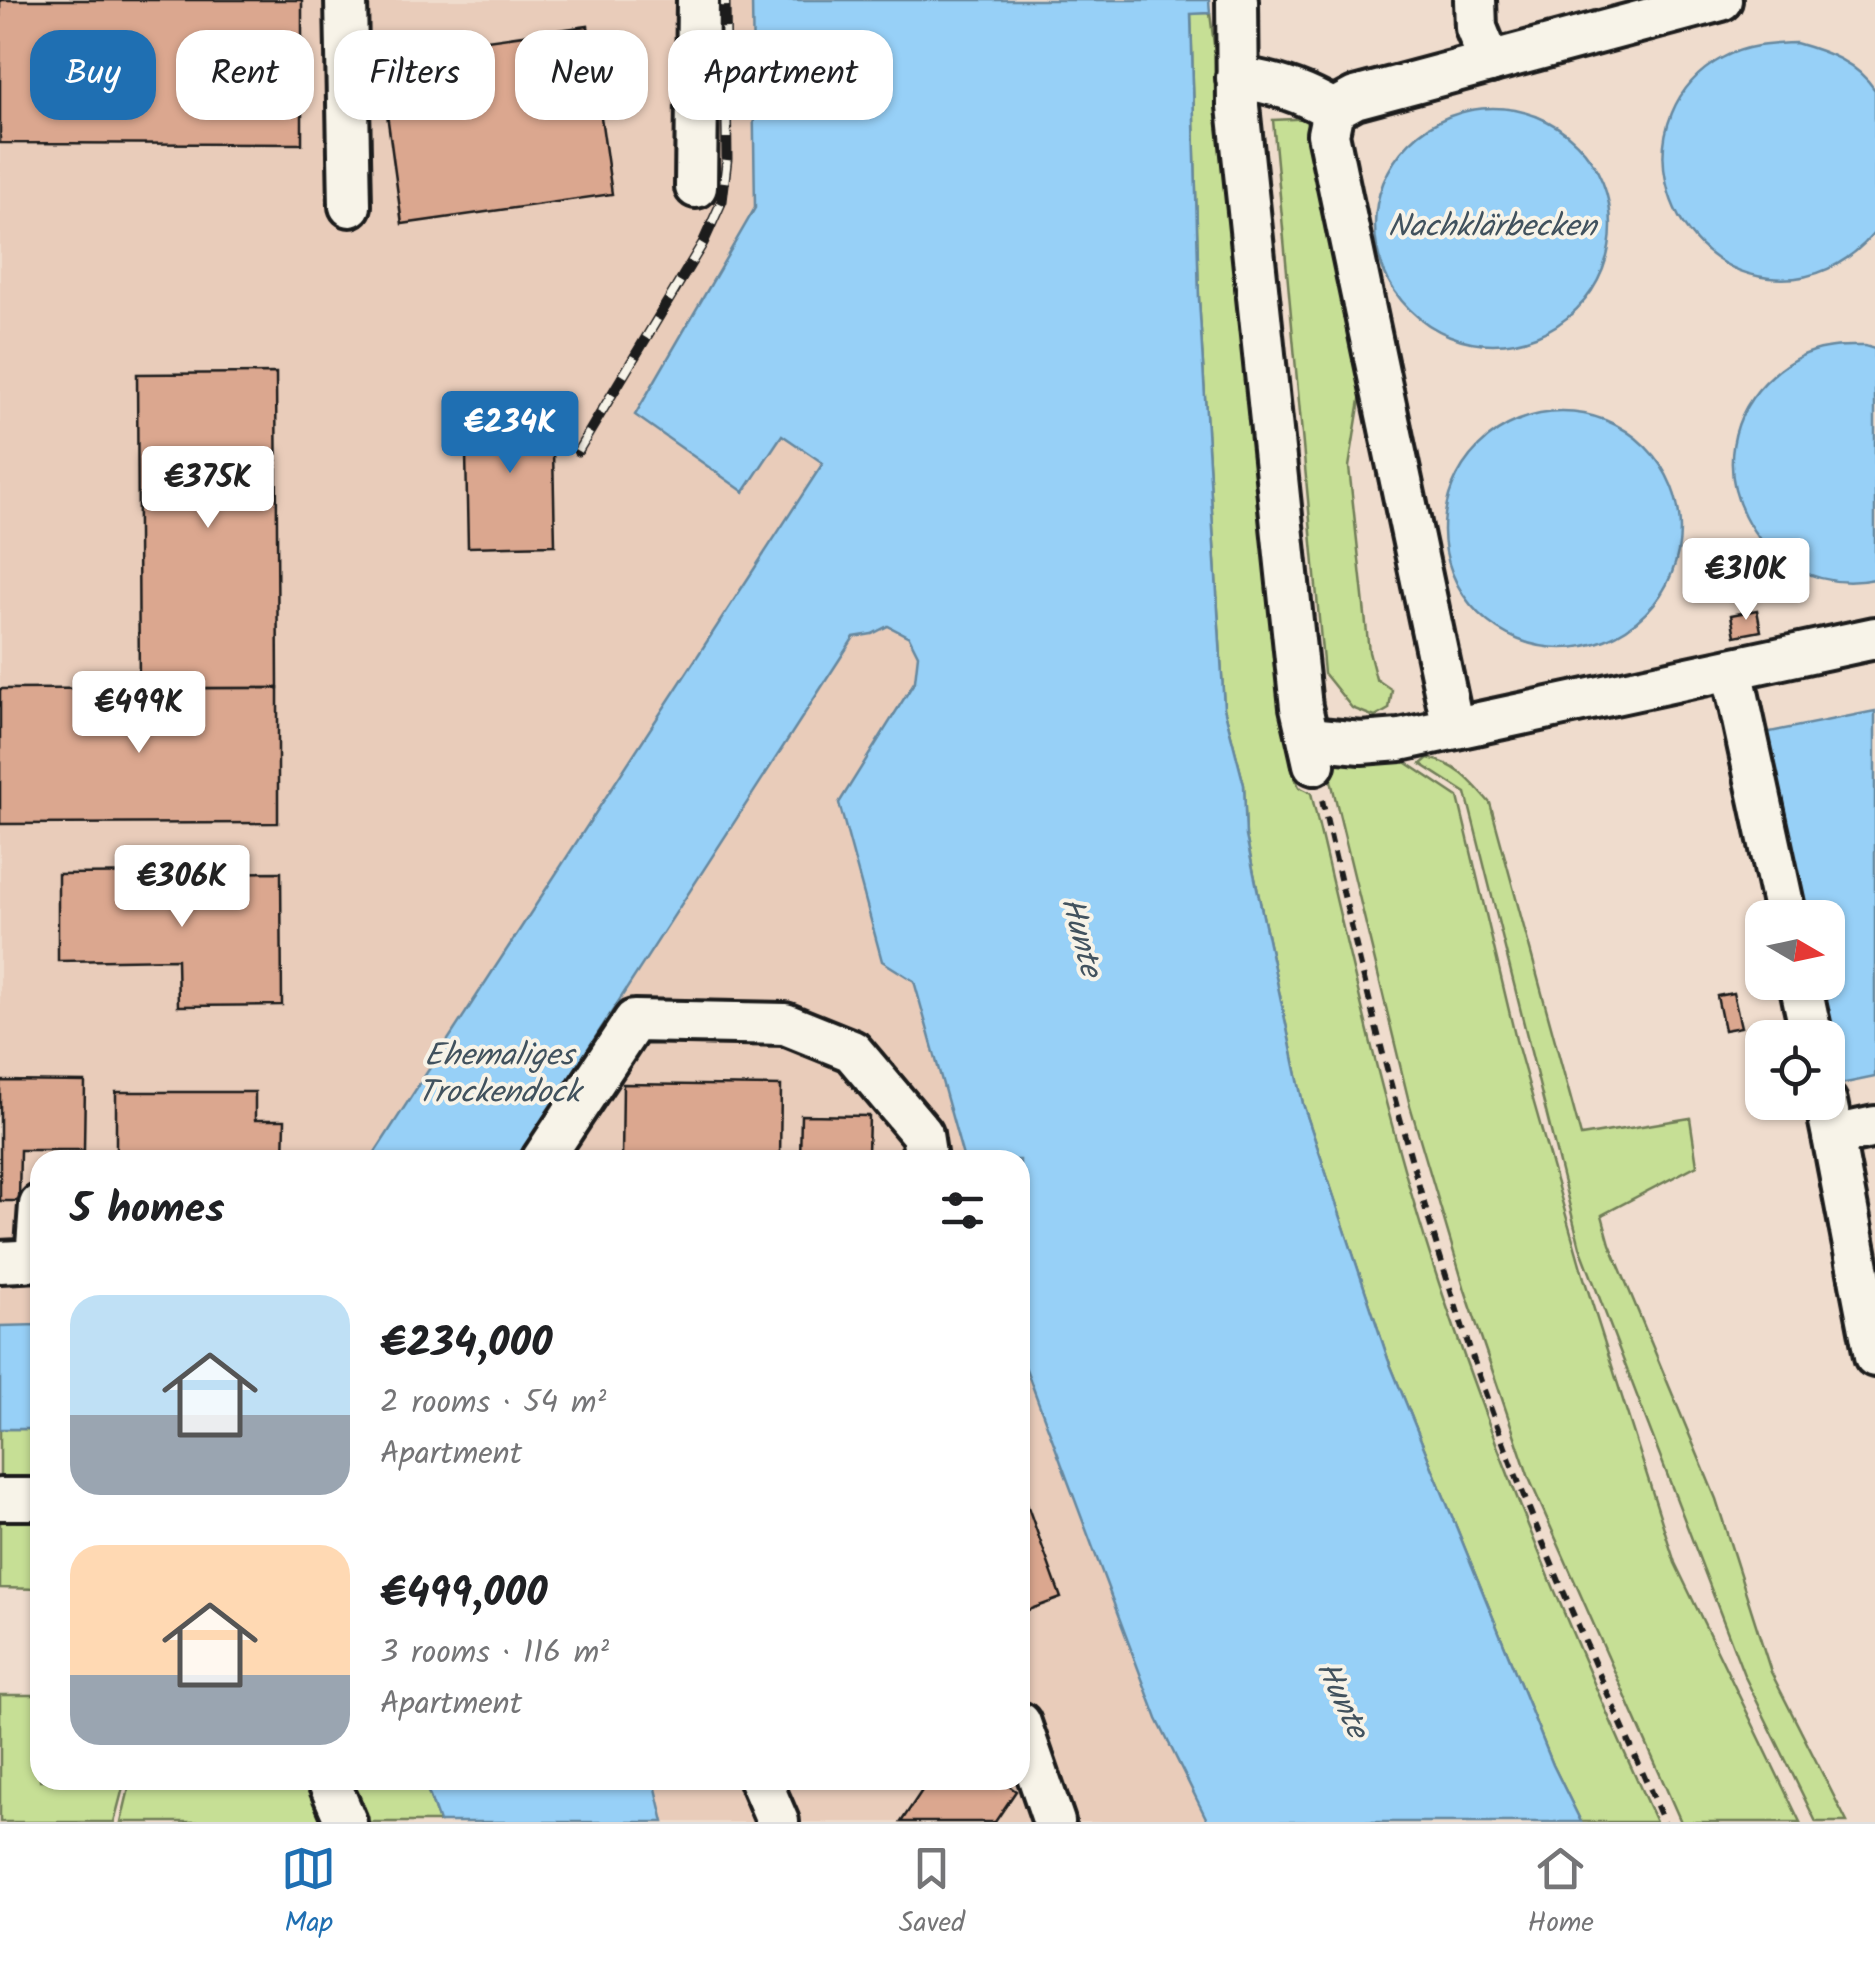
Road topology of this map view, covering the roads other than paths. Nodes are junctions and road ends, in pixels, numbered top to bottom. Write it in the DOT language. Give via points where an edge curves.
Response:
graph roads {
  1 [pos="346,0"];
  2 [pos="698,0"];
  3 [pos="1237,0"];
  4 [pos="1475,0"];
  5 [pos="1706,2"];
  6 [pos="1490,62"];
  7 [pos="1238,78"];
  8 [pos="1333,110"];
  9 [pos="696,188"];
  10 [pos="350,206"];
  11 [pos="1875,638"];
  12 [pos="1732,670"];
  13 [pos="1453,728"];
  14 [pos="1782,900"];
  15 [pos="1830,1120"];
  16 [pos="1836,1120"];
  17 [pos="1875,1127"];
  18 [pos="549,1150"];
  19 [pos="924,1150"];
  20 [pos="1875,1356"];
  21 [pos="0,1499"];
  22 [pos="30,1499"];
  23 [pos="1030,1752"];
  24 [pos="332,1790"];
  25 [pos="764,1790"];
  26 [pos="346,1822"];
  27 [pos="778,1822"];
  28 [pos="1054,1822"];
  1 -- 10 [label="lane"];
  2 -- 9 [label="lane"];
  3 -- 7 [label="lane"];
  4 -- 6 [label="lane" via="1476,28"];
  5 -- 6 [label="lane"];
  6 -- 8 [label="lane" via="1355,98"];
  7 -- 8 [label="lane" via="1302,92"];
  7 -- 13 [label="lane" via="1300,707 1311,751"];
  8 -- 13 [label="lane" via="1328,134"];
  11 -- 12 [label="lane"];
  12 -- 13 [label="lane"];
  12 -- 14 [label="lane"];
  15 -- 20 [label="lane"];
  16 -- 17 [label="lane"];
  18 -- 19 [label="lane" via="634,1021 785,1024 852,1051 922,1134"];
  21 -- 22 [label="lane"];
  23 -- 28 [label="lane"];
  24 -- 26 [label="lane"];
  25 -- 27 [label="lane"];
}
